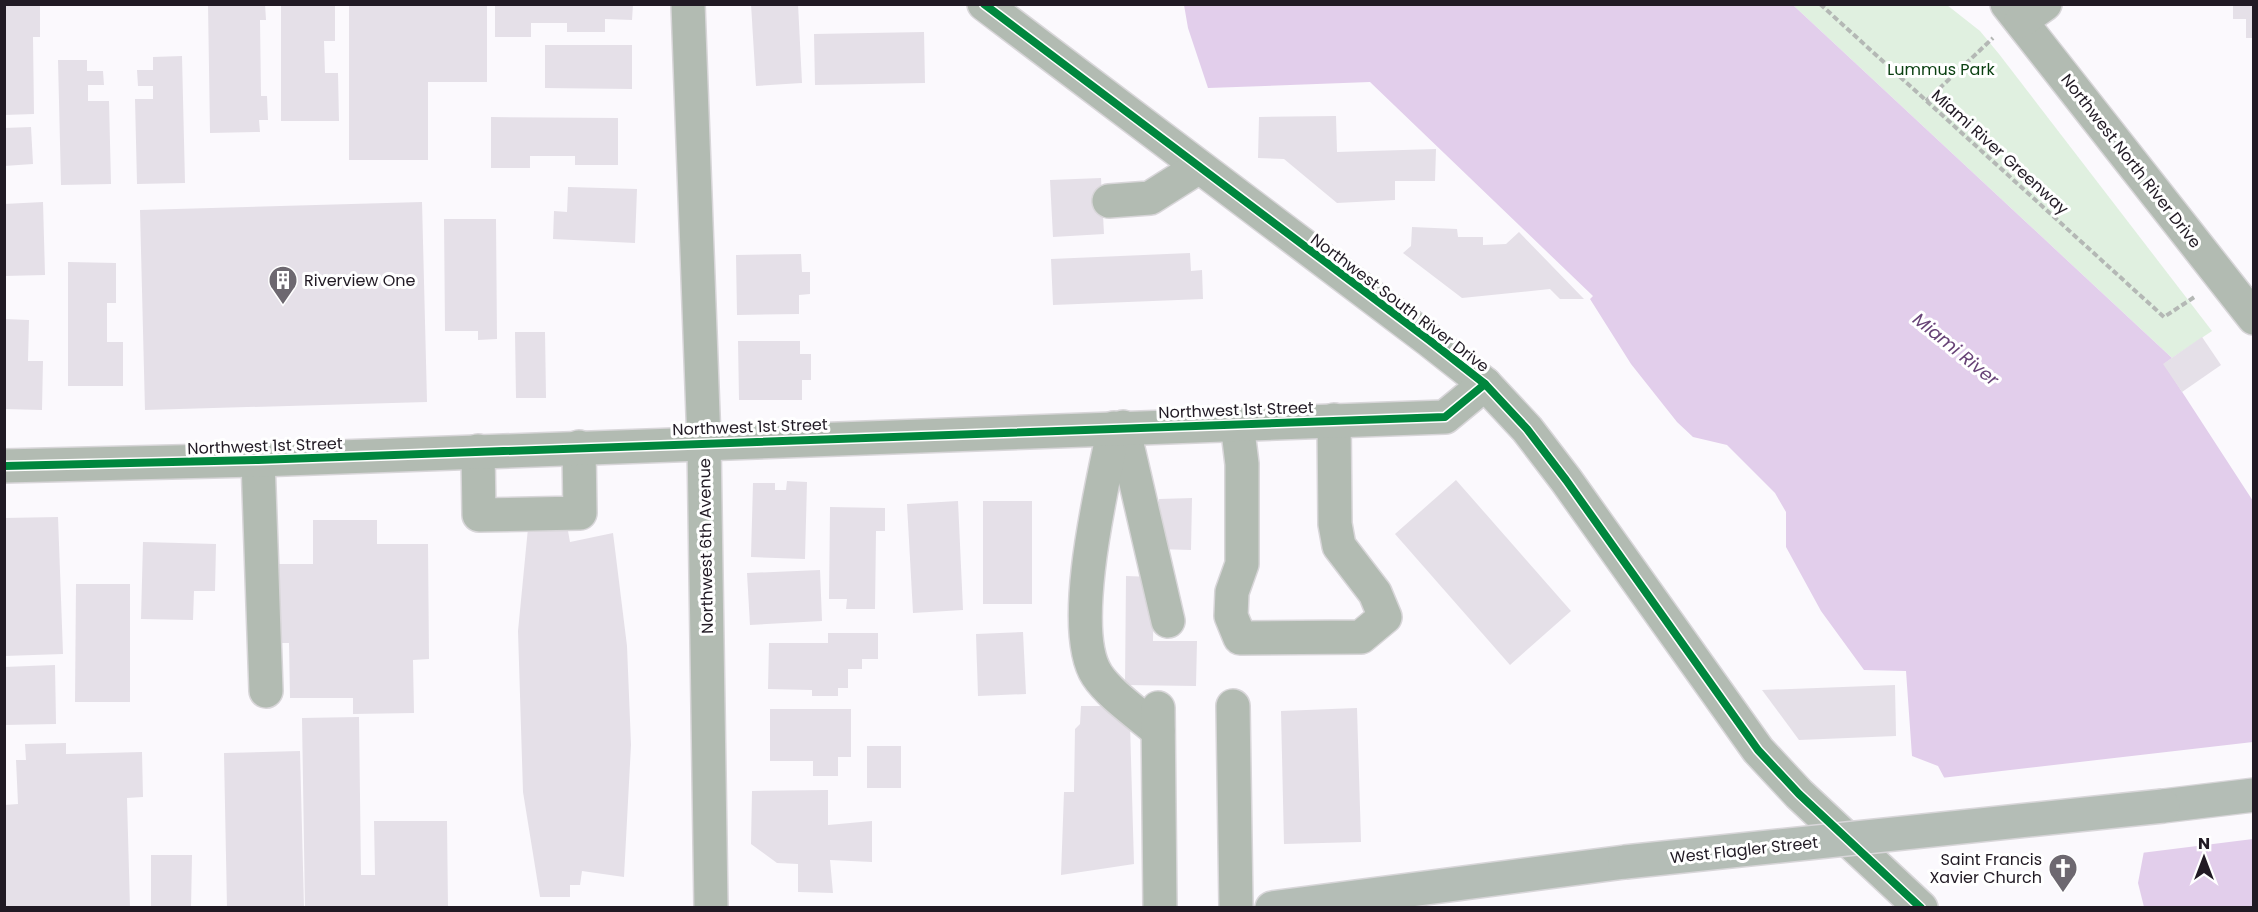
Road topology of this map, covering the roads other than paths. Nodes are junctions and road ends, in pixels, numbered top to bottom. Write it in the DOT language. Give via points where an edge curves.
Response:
graph roads {
  1 [pos="688,4"];
  2 [pos="984,4"];
  3 [pos="2024,10"];
  4 [pos="1199,167"];
  5 [pos="1109,201"];
  6 [pos="2253,318"];
  7 [pos="1485,384"];
  8 [pos="1334,420"];
  9 [pos="1237,423"];
  10 [pos="1119,427"];
  11 [pos="704,442"];
  12 [pos="579,447"];
  13 [pos="478,451"];
  14 [pos="258,460"];
  15 [pos="4,466"];
  16 [pos="1168,621"];
  17 [pos="266,691"];
  18 [pos="1233,706"];
  19 [pos="2253,795"];
  20 [pos="711,908"];
  21 [pos="1160,908"];
  22 [pos="1236,908"];
  23 [pos="1272,908"];
  24 [pos="1921,908"];
  1 -- 11 [label="street, Northwest 6th Avenue"];
  2 -- 4 [label="street, Northwest South River Drive"];
  3 -- 6 [label="street, Northwest North River Drive"];
  4 -- 5 [label="street" via="1150,198"];
  4 -- 7 [label="street, Northwest South River Drive"];
  7 -- 8 [label="street, Northwest 1st Street" via="1445,417"];
  7 -- 24 [label="street, Northwest South River Drive" via="1514,413 1566,480 1758,750 1799,794"];
  8 -- 9 [label="street, Northwest 1st Street"];
  8 -- 9 [label="street" via="1335,525 1339,546 1375,593 1385,617 1361,637 1240,638 1231,616 1232,592 1242,564 1242,464"];
  9 -- 10 [label="street, Northwest 1st Street"];
  10 -- 11 [label="street, Northwest 1st Street"];
  10 -- 16 [label="street"];
  10 -- 21 [label="street" via="1089,567 1088,648 1097,675 1158,719"];
  11 -- 12 [label="street, Northwest 1st Street"];
  11 -- 20 [label="street, Northwest 6th Avenue"];
  12 -- 13 [label="street, Northwest 1st Street"];
  12 -- 13 [label="street" via="580,513 479,515"];
  13 -- 14 [label="street, Northwest 1st Street"];
  14 -- 15 [label="street, Northwest 1st Street"];
  14 -- 17 [label="street"];
  18 -- 22 [label="street"];
  19 -- 23 [label="main road, West Flagler Street, bridge" via="1625,862"];
}
